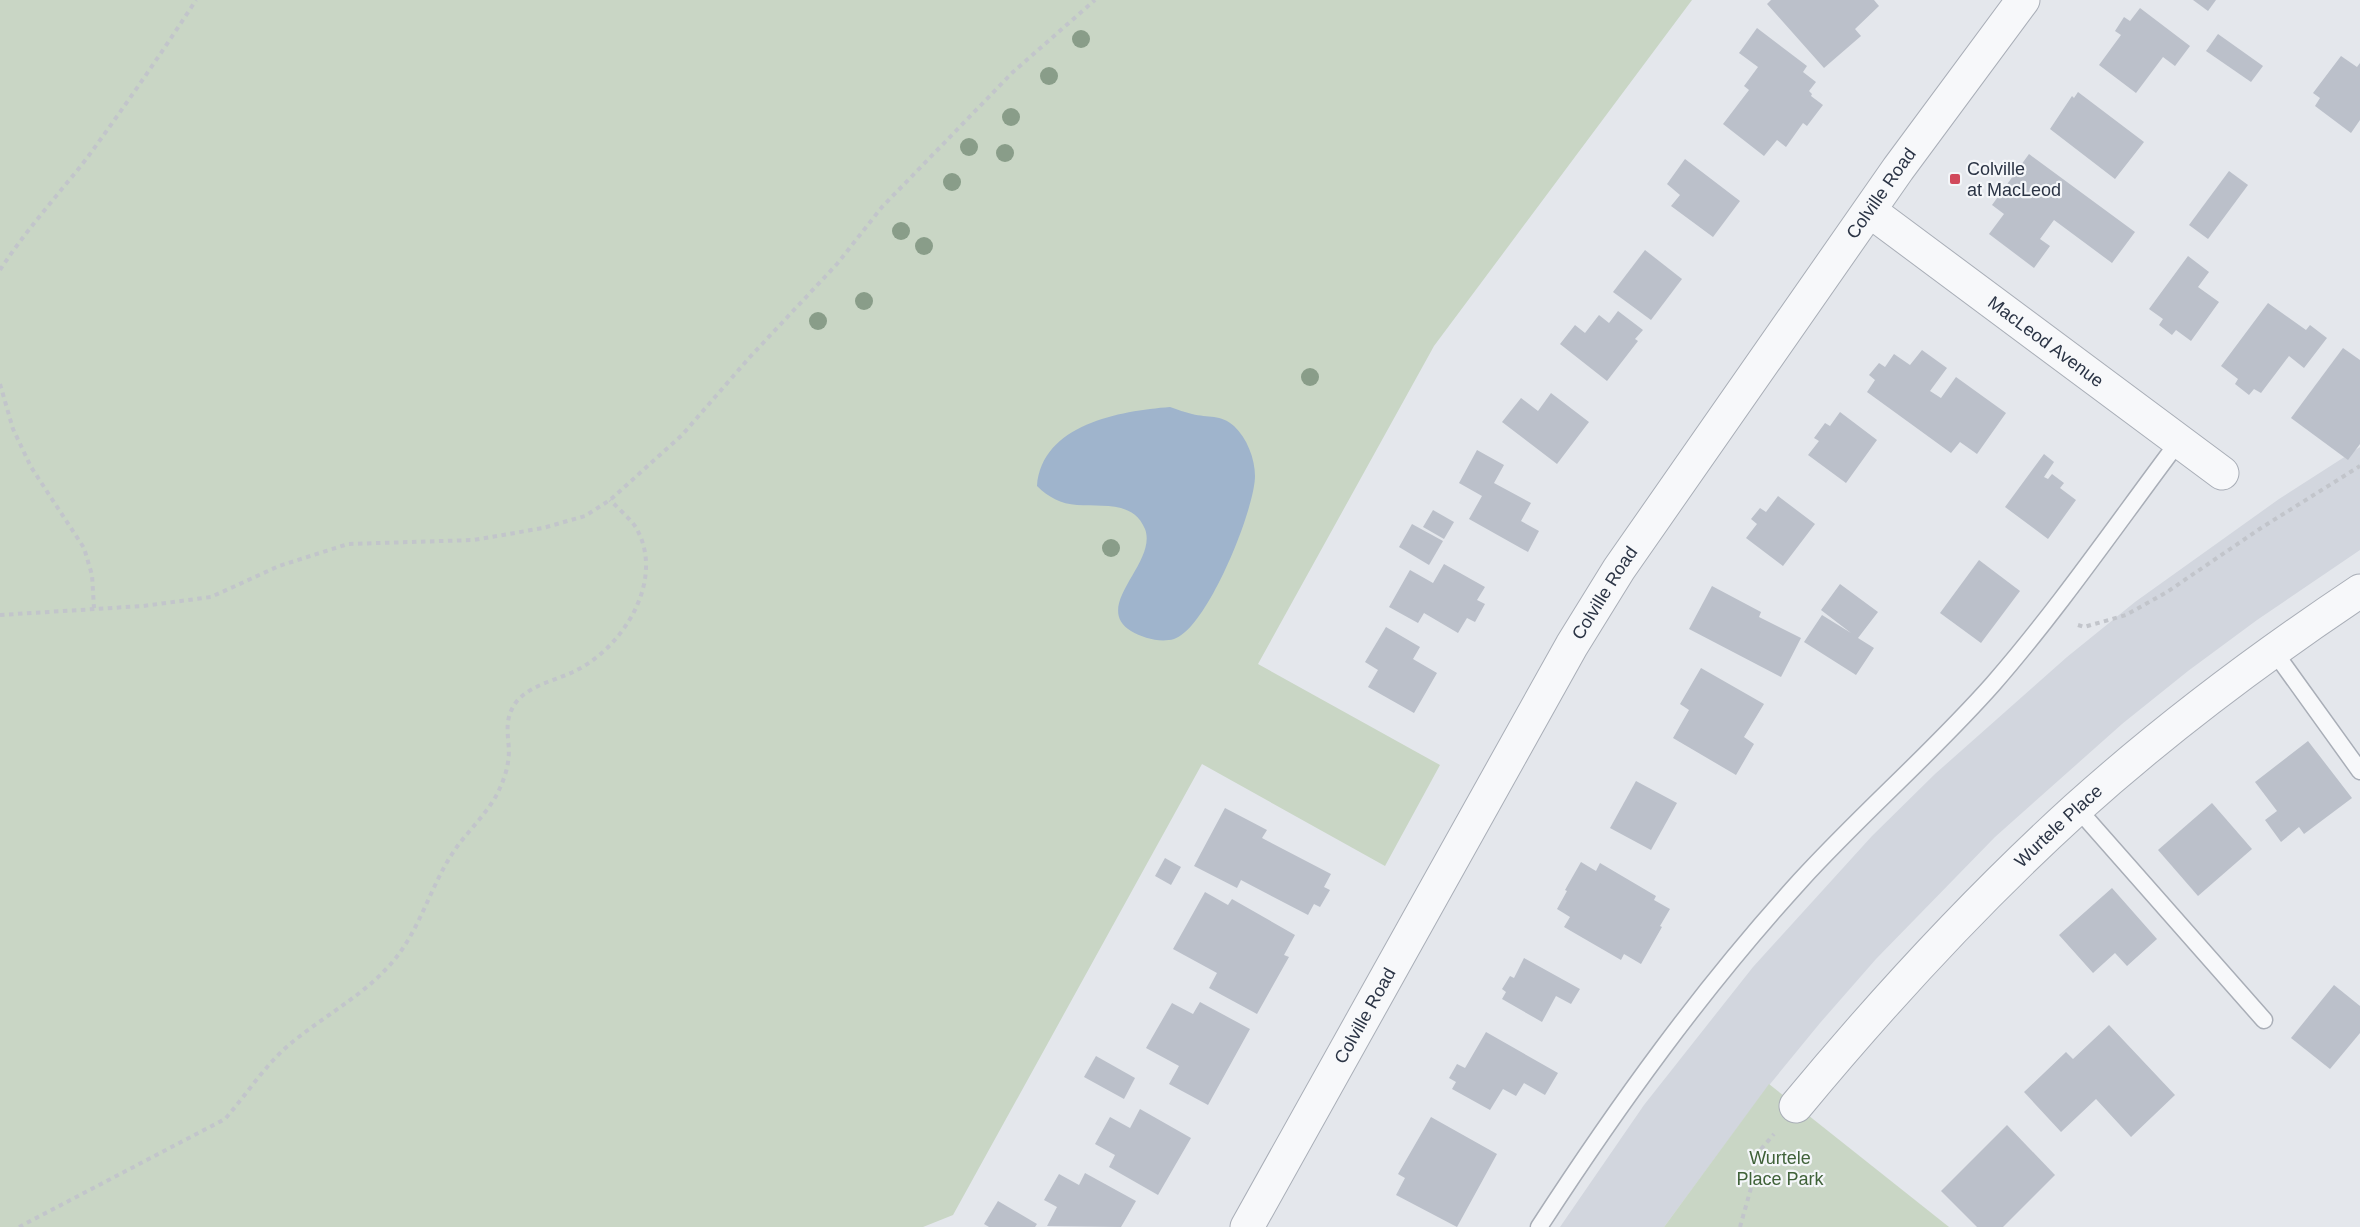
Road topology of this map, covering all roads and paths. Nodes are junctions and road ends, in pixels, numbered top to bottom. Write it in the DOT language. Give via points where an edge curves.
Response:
graph roads {
  1 [pos="196,0"];
  2 [pos="1095,0"];
  3 [pos="2023,0"];
  4 [pos="1870,211"];
  5 [pos="0,270"];
  6 [pos="0,384"];
  7 [pos="2179,441"];
  8 [pos="2360,466"];
  9 [pos="2222,473"];
  10 [pos="610,500"];
  11 [pos="2360,591"];
  12 [pos="94,608"];
  13 [pos="0,615"];
  14 [pos="2049,615"];
  15 [pos="2273,650"];
  16 [pos="2360,771"];
  17 [pos="2077,808"];
  18 [pos="2264,1020"];
  19 [pos="1796,1106"];
  20 [pos="19,1227"];
  21 [pos="1247,1227"];
  22 [pos="1539,1227"];
  23 [pos="1740,1227"];
  1 -- 5 [label="path" via="136,91"];
  2 -- 10 [label="path" via="1014,72 882,207 837,264 682,435"];
  3 -- 4 [label="street, Colville Road"];
  4 -- 7 [label="street, MacLeod Avenue"];
  4 -- 21 [label="street, Colville Road" via="1590,616"];
  6 -- 12 [label="path" via="13,429 31,467 84,548 92,575"];
  7 -- 9 [label="street, MacLeod Avenue"];
  7 -- 14 [label="lane"];
  8 -- 14 [label="path" via="2168,592 2126,615 2084,627"];
  10 -- 12 [label="path" via="585,516 543,528 474,540 348,544 279,566 212,597"];
  10 -- 20 [label="path" via="635,526 644,551 645,583 634,613 608,649 578,670 531,689 518,701 509,715 508,761 500,790 452,854 400,952 369,984 272,1061 225,1119"];
  11 -- 15 [label="street, Wurtele Place"];
  12 -- 13 [label="path"];
  14 -- 22 [label="lane" via="1984,694 1802,879 1714,981 1639,1078"];
  15 -- 16 [label="lane"];
  15 -- 17 [label="street, Wurtele Place"];
  17 -- 18 [label="lane"];
  17 -- 19 [label="street, Wurtele Place" via="1912,972"];
  19 -- 23 [label="path" via="1754,1164"];
}
